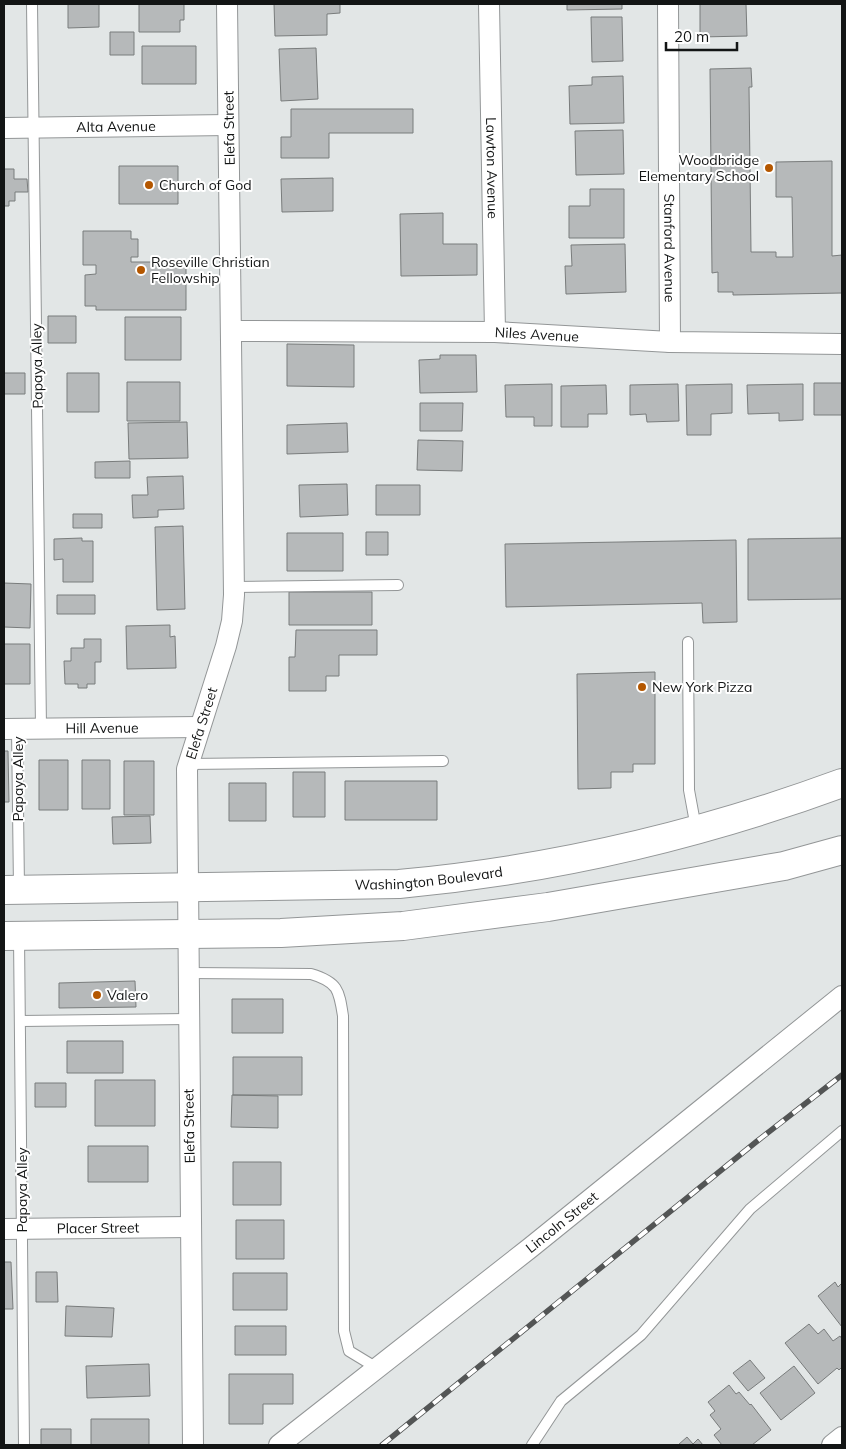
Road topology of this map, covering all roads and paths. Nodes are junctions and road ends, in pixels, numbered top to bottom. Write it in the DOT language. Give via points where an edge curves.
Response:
graph roads {
  1 [pos="32,4"];
  2 [pos="227,4"];
  3 [pos="489,4"];
  4 [pos="668,4"];
  5 [pos="228,125"];
  6 [pos="4,128"];
  7 [pos="34,128"];
  8 [pos="232,331"];
  9 [pos="494,332"];
  10 [pos="670,342"];
  11 [pos="842,344"];
  12 [pos="398,585"];
  13 [pos="234,587"];
  14 [pos="688,642"];
  15 [pos="200,727"];
  16 [pos="41,728"];
  17 [pos="11,729"];
  18 [pos="443,761"];
  19 [pos="188,764"];
  20 [pos="842,783"];
  21 [pos="696,831"];
  22 [pos="842,850"];
  23 [pos="187,887"];
  24 [pos="11,890"];
  25 [pos="187,935"];
  26 [pos="11,936"];
  27 [pos="188,972"];
  28 [pos="842,996"];
  29 [pos="188,1019"];
  30 [pos="21,1021"];
  31 [pos="842,1131"];
  32 [pos="191,1227"];
  33 [pos="13,1229"];
  34 [pos="377,1368"];
  35 [pos="842,1437"];
  36 [pos="24,1445"];
  37 [pos="192,1445"];
  38 [pos="279,1445"];
  39 [pos="532,1445"];
  40 [pos="832,1445"];
  1 -- 7 [label="lane, Papaya Alley"];
  2 -- 5 [label="street, Elefa Street"];
  3 -- 9 [label="street, Lawton Avenue"];
  4 -- 10 [label="street, Stanford Avenue"];
  5 -- 7 [label="street, Alta Avenue"];
  5 -- 8 [label="street, Elefa Street"];
  6 -- 7 [label="street, Alta Avenue"];
  7 -- 16 [label="lane, Papaya Alley"];
  8 -- 9 [label="street, Niles Avenue"];
  8 -- 13 [label="street, Elefa Street"];
  9 -- 10 [label="street, Niles Avenue"];
  10 -- 11 [label="street, Niles Avenue"];
  12 -- 13 [label="lane"];
  13 -- 15 [label="street, Elefa Street" via="232,621"];
  14 -- 21 [label="lane" via="689,790"];
  15 -- 16 [label="street, Hill Avenue"];
  15 -- 19 [label="street, Elefa Street"];
  16 -- 17 [label="street, Hill Avenue"];
  17 -- 24 [label="lane, Papaya Alley"];
  18 -- 19 [label="lane"];
  19 -- 23 [label="street, Elefa Street"];
  20 -- 21 [label="main road, Washington Boulevard" via="754,815"];
  21 -- 23 [label="main road, Washington Boulevard" via="594,856 463,878 399,884"];
  22 -- 25 [label="main road" via="784,866 464,920 354,930"];
  23 -- 24 [label="main road, Washington Boulevard"];
  23 -- 25 [label="street, Elefa Street"];
  25 -- 26 [label="main road"];
  25 -- 27 [label="street, Elefa Street"];
  26 -- 30 [label="lane, Papaya Alley"];
  27 -- 29 [label="street, Elefa Street"];
  27 -- 34 [label="lane" via="311,974 328,979 340,993 343,1016 344,1331 349,1351"];
  28 -- 34 [label="street, Lincoln Street"];
  29 -- 30 [label="lane"];
  29 -- 32 [label="street, Elefa Street"];
  30 -- 33 [label="lane, Papaya Alley"];
  31 -- 39 [label="lane" via="750,1209 641,1335 562,1401"];
  32 -- 33 [label="street, Placer Street"];
  32 -- 37 [label="street, Elefa Street"];
  33 -- 36 [label="lane, Papaya Alley"];
  34 -- 38 [label="street, Lincoln Street"];
  35 -- 40 [label="street"];
}
